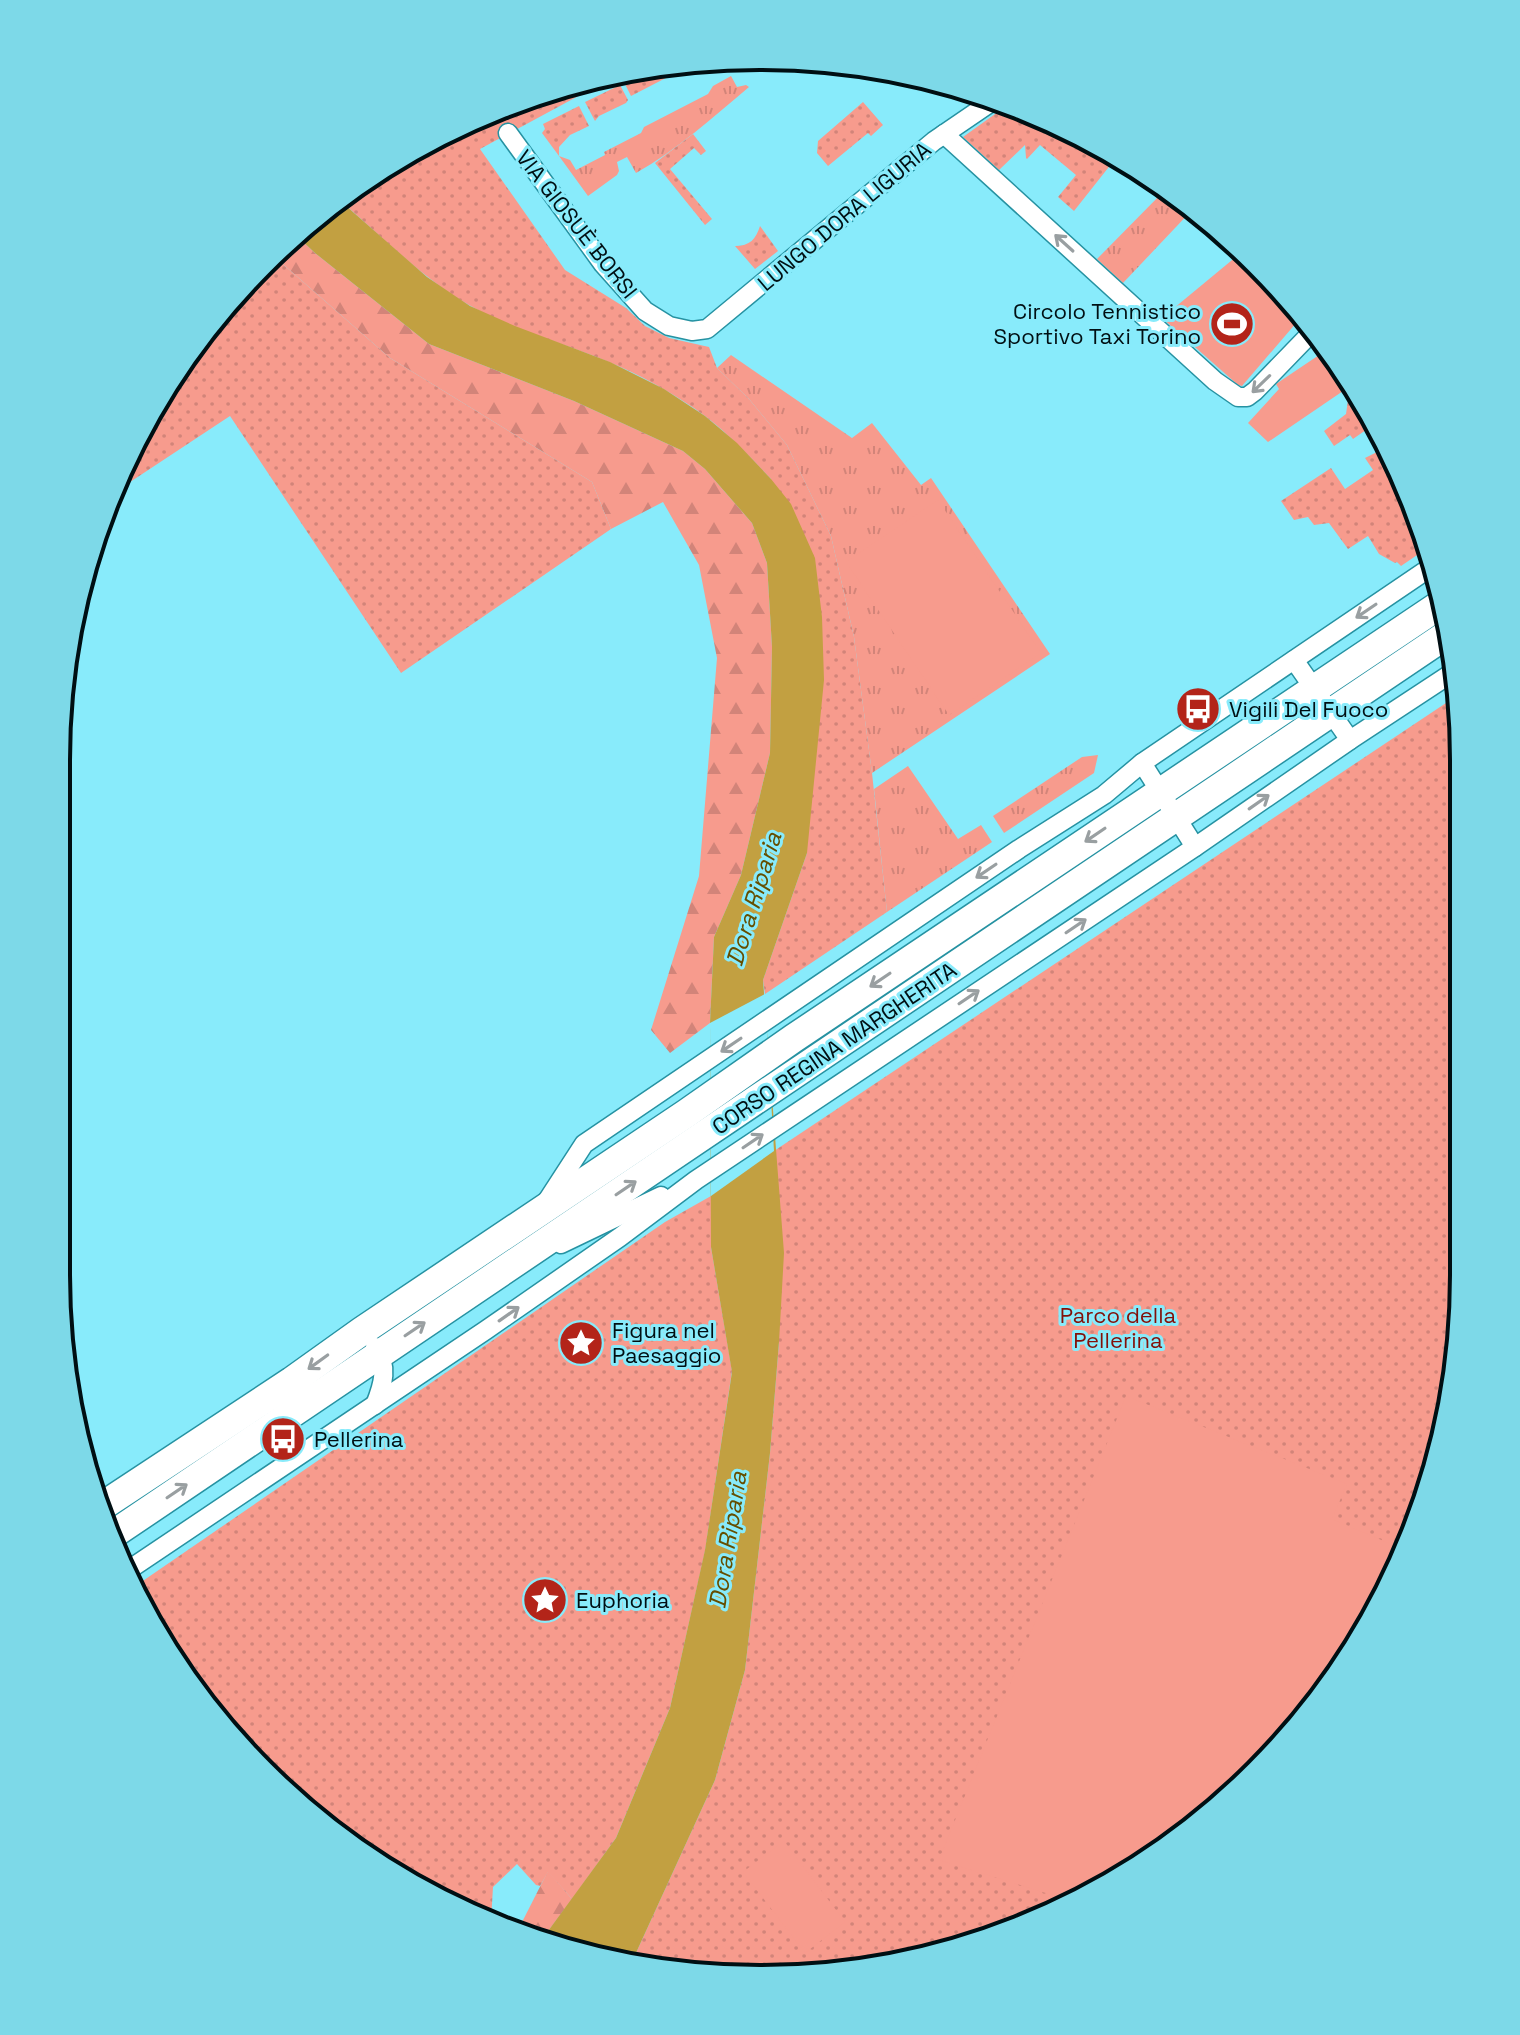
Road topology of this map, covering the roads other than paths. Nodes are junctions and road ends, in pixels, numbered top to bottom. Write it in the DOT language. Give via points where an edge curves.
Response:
graph roads {
  1 [pos="983,107"];
  2 [pos="508,133"];
  3 [pos="944,134"];
  4 [pos="692,331"];
  5 [pos="1306,339"];
  6 [pos="1423,572"];
  7 [pos="1433,609"];
  8 [pos="1439,640"];
  9 [pos="1294,660"];
  10 [pos="1445,678"];
  11 [pos="1314,689"];
  12 [pos="1331,713"];
  13 [pos="1350,740"];
  14 [pos="1142,763"];
  15 [pos="1160,792"];
  16 [pos="1176,817"];
  17 [pos="1195,847"];
  18 [pos="696,1180"];
  19 [pos="541,1211"];
  20 [pos="491,1278"];
  21 [pos="362,1331"];
  22 [pos="380,1354"];
  23 [pos="375,1405"];
  24 [pos="109,1502"];
  25 [pos="120,1530"];
  26 [pos="135,1566"];
  1 -- 3 [label="street, LUNGO DORA LIGURIA"];
  2 -- 4 [label="street, VIA GIOSUÈ BORSI" via="603,264 645,311 669,326"];
  3 -- 4 [label="street, LUNGO DORA LIGURIA" via="707,329"];
  5 -- 3 [label="street, one-way" via="1255,391 1238,397"];
  6 -- 9 [label="street, CORSO REGINA MARGHERITA, one-way"];
  7 -- 11 [label="main road, CORSO REGINA MARGHERITA"];
  8 -- 12 [label="main road, CORSO REGINA MARGHERITA"];
  9 -- 11 [label="street"];
  9 -- 14 [label="street, CORSO REGINA MARGHERITA"];
  10 -- 13 [label="street, CORSO REGINA MARGHERITA"];
  11 -- 12 [label="street"];
  11 -- 15 [label="main road, CORSO REGINA MARGHERITA"];
  12 -- 13 [label="street"];
  12 -- 16 [label="main road, CORSO REGINA MARGHERITA"];
  17 -- 13 [label="street, CORSO REGINA MARGHERITA, one-way"];
  14 -- 15 [label="street"];
  14 -- 19 [label="street, CORSO REGINA MARGHERITA, one-way" via="1104,795 584,1144"];
  15 -- 16 [label="street"];
  15 -- 19 [label="main road, CORSO REGINA MARGHERITA, one-way"];
  16 -- 17 [label="street"];
  20 -- 16 [label="main road, CORSO REGINA MARGHERITA, one-way"];
  18 -- 17 [label="street, CORSO REGINA MARGHERITA, one-way"];
  18 -- 20 [label="street, CORSO REGINA MARGHERITA"];
  23 -- 18 [label="street, CORSO REGINA MARGHERITA, one-way"];
  19 -- 21 [label="main road, CORSO REGINA MARGHERITA"];
  22 -- 20 [label="main road, CORSO REGINA MARGHERITA, one-way"];
  21 -- 22 [label="street"];
  21 -- 24 [label="main road, CORSO REGINA MARGHERITA, one-way"];
  22 -- 23 [label="street" via="385,1381"];
  25 -- 22 [label="main road, CORSO REGINA MARGHERITA, one-way"];
  23 -- 26 [label="street, CORSO REGINA MARGHERITA"];
}
